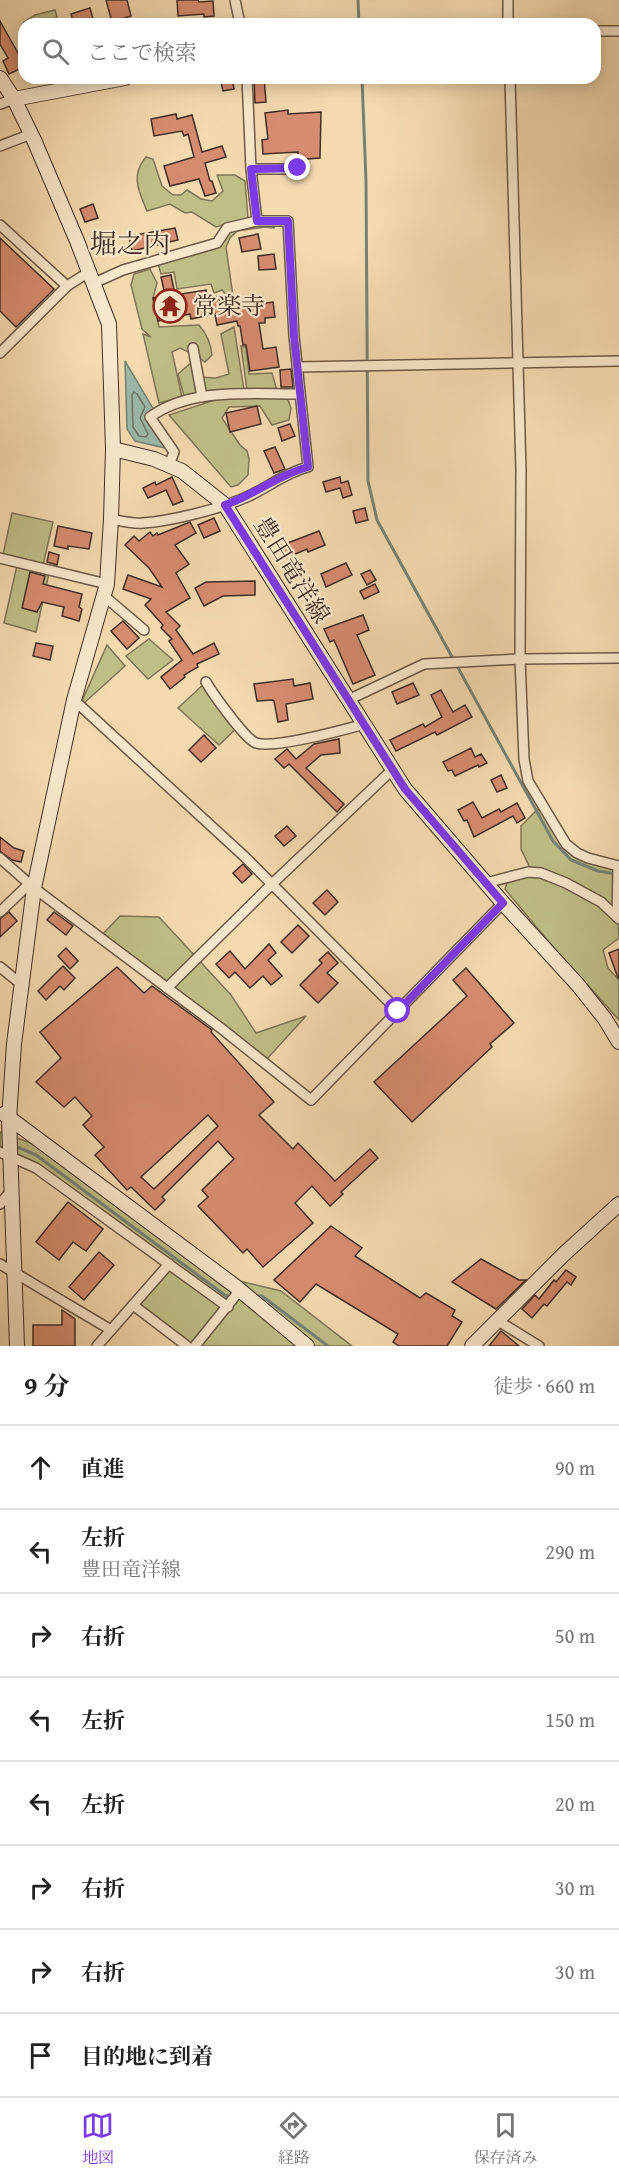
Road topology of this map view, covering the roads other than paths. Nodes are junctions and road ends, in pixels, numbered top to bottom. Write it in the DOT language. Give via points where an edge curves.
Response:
graph roads {
  1 [pos="235,0"];
  2 [pos="508,0"];
  3 [pos="239,18"];
  4 [pos="508,18"];
  5 [pos="601,31"];
  6 [pos="619,31"];
  7 [pos="0,78"];
  8 [pos="93,84"];
  9 [pos="247,84"];
  10 [pos="510,84"];
  11 [pos="14,99"];
  12 [pos="0,104"];
  13 [pos="31,134"];
  14 [pos="0,146"];
  15 [pos="298,168"];
  16 [pos="251,169"];
  17 [pos="257,221"];
  18 [pos="0,225"];
  19 [pos="91,278"];
  20 [pos="67,286"];
  21 [pos="193,348"];
  22 [pos="0,353"];
  23 [pos="619,361"];
  24 [pos="517,363"];
  25 [pos="297,367"];
  26 [pos="300,394"];
  27 [pos="202,397"];
  28 [pos="113,449"];
  29 [pos="169,465"];
  30 [pos="225,505"];
  31 [pos="111,519"];
  32 [pos="0,558"];
  33 [pos="105,589"];
  34 [pos="144,630"];
  35 [pos="619,658"];
  36 [pos="520,659"];
  37 [pos="206,682"];
  38 [pos="74,700"];
  39 [pos="348,700"];
  40 [pos="365,724"];
  41 [pos="392,770"];
  42 [pos="0,858"];
  43 [pos="272,884"];
  44 [pos="486,884"];
  45 [pos="32,886"];
  46 [pos="503,903"];
  47 [pos="0,912"];
  48 [pos="618,918"];
  49 [pos="0,967"];
  50 [pos="21,984"];
  51 [pos="167,988"];
  52 [pos="398,1011"];
  53 [pos="619,1042"];
  54 [pos="4,1115"];
  55 [pos="5,1155"];
  56 [pos="12,1190"];
  57 [pos="0,1204"];
  58 [pos="619,1204"];
  59 [pos="0,1264"];
  60 [pos="169,1264"];
  61 [pos="15,1273"];
  62 [pos="240,1290"];
  63 [pos="133,1305"];
  64 [pos="228,1306"];
  65 [pos="498,1322"];
  66 [pos="111,1330"];
  67 [pos="18,1346"];
  68 [pos="97,1346"];
  69 [pos="187,1346"];
  70 [pos="195,1346"];
  71 [pos="307,1346"];
  72 [pos="472,1346"];
  73 [pos="539,1346"];
  1 -- 3 [label="street"];
  2 -- 4 [label="street"];
  5 -- 6 [label="street"];
  7 -- 11 [label="street"];
  8 -- 11 [label="street"];
  9 -- 16 [label="street"];
  10 -- 24 [label="street"];
  11 -- 12 [label="street"];
  11 -- 13 [label="street"];
  13 -- 14 [label="street"];
  13 -- 19 [label="street"];
  15 -- 16 [label="street"];
  16 -- 17 [label="street"];
  17 -- 19 [label="street" via="227,228 217,243"];
  17 -- 25 [label="street" via="288,221"];
  18 -- 20 [label="street"];
  19 -- 20 [label="street"];
  19 -- 28 [label="street" via="109,324"];
  20 -- 22 [label="street"];
  21 -- 27 [label="street"];
  23 -- 24 [label="street"];
  24 -- 25 [label="street"];
  24 -- 36 [label="street"];
  25 -- 26 [label="street"];
  26 -- 27 [label="street" via="237,392"];
  26 -- 30 [label="street" via="308,467"];
  27 -- 29 [label="street" via="161,408 150,417 174,452"];
  28 -- 29 [label="street, 豊田竜洋線"];
  28 -- 31 [label="street"];
  29 -- 30 [label="street, 豊田竜洋線"];
  30 -- 31 [label="street" via="141,524"];
  30 -- 39 [label="street, 豊田竜洋線"];
  31 -- 33 [label="street"];
  32 -- 33 [label="street"];
  33 -- 34 [label="street"];
  33 -- 38 [label="street"];
  35 -- 36 [label="street"];
  36 -- 39 [label="street" via="424,664"];
  36 -- 48 [label="street" via="528,781 566,844 588,858 618,866"];
  37 -- 40 [label="street" via="255,743 308,738"];
  38 -- 43 [label="street"];
  38 -- 45 [label="street"];
  39 -- 40 [label="street, 豊田竜洋線"];
  40 -- 41 [label="street, 豊田竜洋線"];
  41 -- 43 [label="street"];
  41 -- 44 [label="street, 豊田竜洋線"];
  42 -- 45 [label="street"];
  43 -- 51 [label="street"];
  43 -- 52 [label="street"];
  44 -- 46 [label="street, 豊田竜洋線"];
  44 -- 48 [label="street" via="528,872 541,873 601,902"];
  45 -- 47 [label="street"];
  45 -- 50 [label="street"];
  45 -- 51 [label="street"];
  46 -- 52 [label="street"];
  46 -- 53 [label="street, 豊田竜洋線" via="578,985"];
  49 -- 50 [label="street"];
  50 -- 54 [label="street"];
  51 -- 52 [label="street" via="311,1100"];
  54 -- 55 [label="street"];
  54 -- 62 [label="street"];
  55 -- 56 [label="street"];
  55 -- 60 [label="street" via="36,1168"];
  56 -- 57 [label="street"];
  56 -- 61 [label="street"];
  58 -- 65 [label="street"];
  59 -- 61 [label="street"];
  60 -- 63 [label="street"];
  60 -- 64 [label="street"];
  61 -- 66 [label="street"];
  61 -- 67 [label="street"];
  62 -- 64 [label="street"];
  62 -- 71 [label="street"];
  63 -- 66 [label="street"];
  63 -- 69 [label="street"];
  64 -- 70 [label="street"];
  65 -- 72 [label="street"];
  65 -- 73 [label="street"];
  66 -- 68 [label="street"];
}
